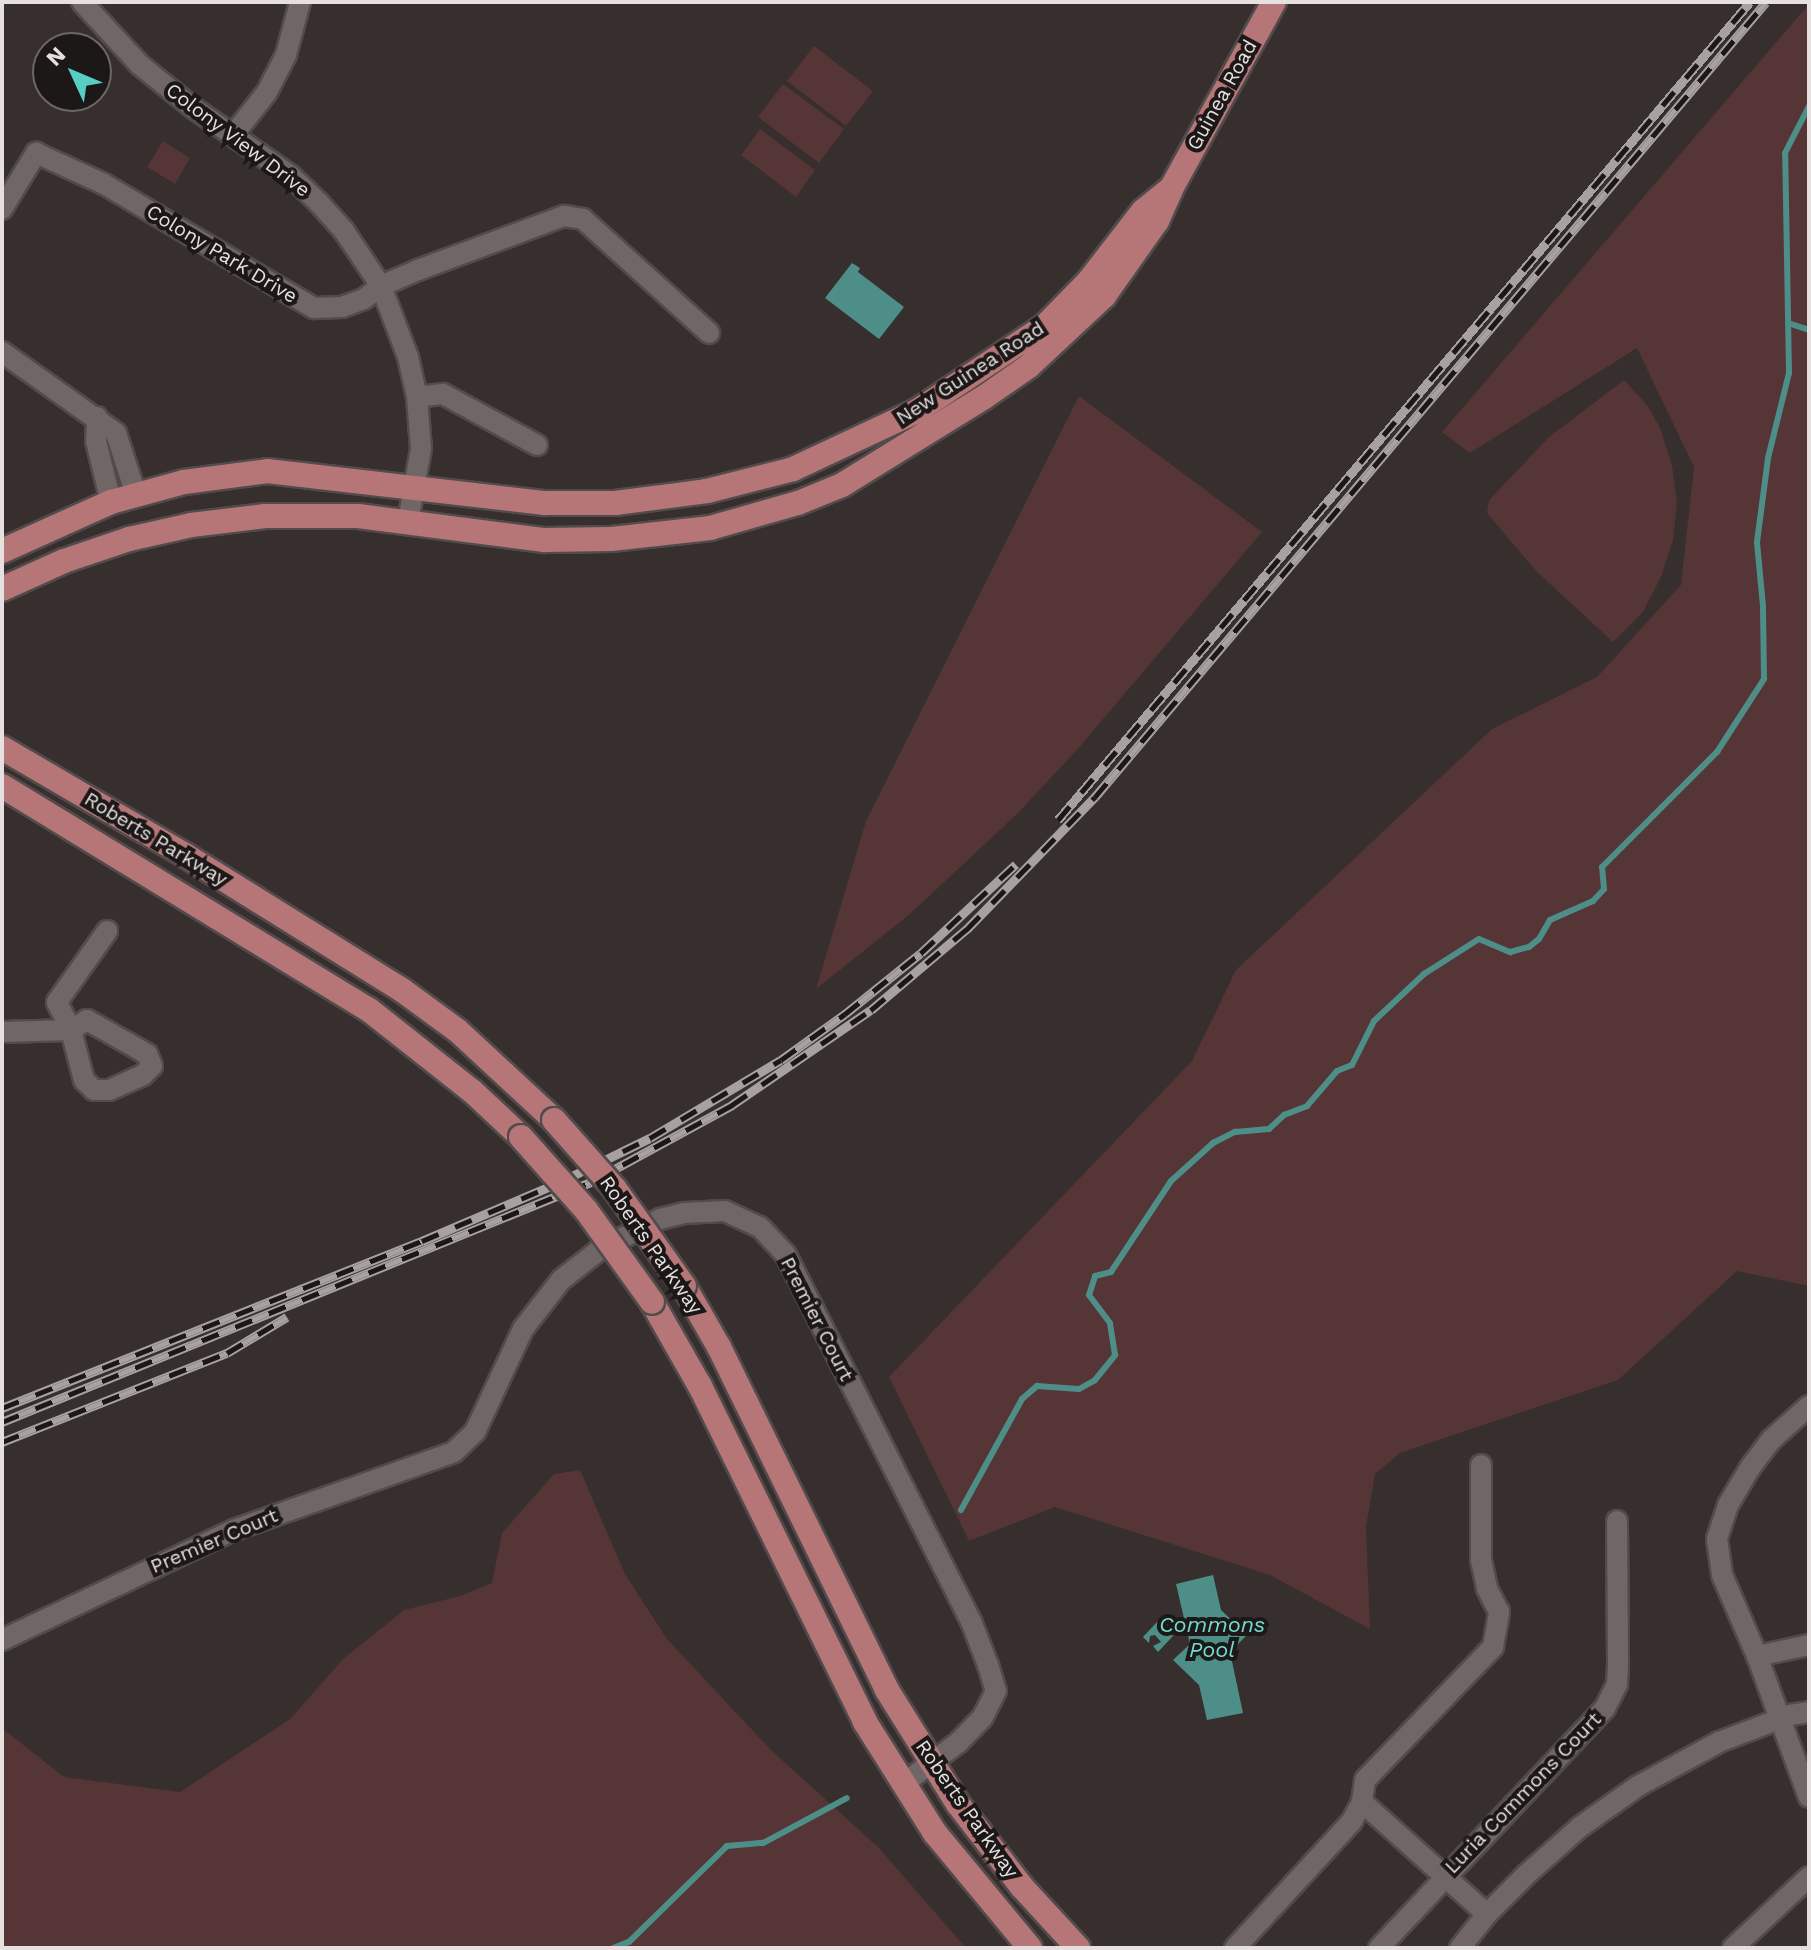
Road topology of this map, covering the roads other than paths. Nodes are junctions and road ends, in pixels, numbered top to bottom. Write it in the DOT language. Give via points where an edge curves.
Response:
graph roads {
  1 [pos="82,2"];
  2 [pos="300,2"];
  3 [pos="1274,2"];
  4 [pos="234,134"];
  5 [pos="1171,189"];
  6 [pos="2,209"];
  7 [pos="381,286"];
  8 [pos="1096,289"];
  9 [pos="709,333"];
  10 [pos="2,352"];
  11 [pos="417,397"];
  12 [pos="97,417"];
  13 [pos="537,445"];
  14 [pos="415,490"];
  15 [pos="136,495"];
  16 [pos="111,502"];
  17 [pos="408,521"];
  18 [pos="2,551"];
  19 [pos="2,589"];
  20 [pos="2,748"];
  21 [pos="2,786"];
  22 [pos="107,931"];
  23 [pos="2,1032"];
  24 [pos="1809,1406"];
  25 [pos="1481,1465"];
  26 [pos="1617,1521"];
  27 [pos="2,1640"];
  28 [pos="1809,1645"];
  29 [pos="1757,1656"];
  30 [pos="1809,1712"];
  31 [pos="1778,1719"];
  32 [pos="933,1764"];
  33 [pos="903,1784"];
  34 [pos="1809,1797"];
  35 [pos="1362,1802"];
  36 [pos="1445,1874"];
  37 [pos="1809,1877"];
  38 [pos="1487,1914"];
  39 [pos="1030,1948"];
  40 [pos="1078,1948"];
  41 [pos="1235,1948"];
  42 [pos="1379,1948"];
  43 [pos="1460,1948"];
  44 [pos="1733,1948"];
  1 -- 4 [label="street, Colony View Drive" via="140,65"];
  2 -- 4 [label="street" via="286,55"];
  3 -- 5 [label="main road, Guinea Road"];
  4 -- 7 [label="street, Colony View Drive" via="319,203"];
  5 -- 8 [label="main road, New Guinea Road" via="1143,211"];
  6 -- 7 [label="street, Colony Park Drive" via="36,153 104,184 314,308 342,307"];
  7 -- 9 [label="street, Colony Park Drive" via="564,216 583,219"];
  7 -- 11 [label="street, Colony View Drive"];
  8 -- 14 [label="main road, New Guinea Road" via="931,403 793,469 707,491 615,503 545,503"];
  8 -- 17 [label="main road, New Guinea Road" via="1054,346 983,398 886,460 798,503 710,528 611,539 544,540"];
  10 -- 12 [label="street"];
  11 -- 13 [label="street" via="443,394"];
  11 -- 14 [label="street, Colony View Drive" via="421,449"];
  12 -- 15 [label="street" via="116,433"];
  12 -- 16 [label="street" via="96,441"];
  14 -- 15 [label="main road, New Guinea Road" via="363,479 267,471 184,482"];
  14 -- 17 [label="street, Colony View Drive"];
  15 -- 16 [label="main road, New Guinea Road"];
  16 -- 18 [label="main road, New Guinea Road"];
  17 -- 19 [label="main road, New Guinea Road" via="265,516 191,525 64,561"];
  20 -- 32 [label="main road, Roberts Parkway, bridge" via="402,990 458,1031 554,1120 615,1189 684,1286 887,1690"];
  21 -- 33 [label="main road, Roberts Parkway, bridge" via="368,1009 521,1137 586,1210 652,1302 700,1386 849,1694"];
  22 -- 23 [label="street" via="57,1002 71,1030"];
  24 -- 29 [label="street" via="1771,1440 1750,1468 1728,1505 1717,1539 1722,1575"];
  25 -- 35 [label="street" via="1481,1560 1499,1612 1493,1647 1365,1780"];
  26 -- 36 [label="street, Luria Commons Court" via="1617,1684 1605,1708"];
  27 -- 32 [label="street, Premier Court" via="234,1530 454,1452 475,1432 523,1329 561,1280 602,1248 660,1219 725,1211 760,1227 786,1255 982,1650 996,1691 982,1718"];
  28 -- 29 [label="street"];
  29 -- 31 [label="street"];
  30 -- 31 [label="street"];
  31 -- 34 [label="street"];
  31 -- 38 [label="street" via="1719,1742 1638,1786 1580,1827"];
  32 -- 33 [label="street, Premier Court"];
  32 -- 40 [label="main road, Roberts Parkway" via="1022,1887"];
  33 -- 39 [label="main road, Roberts Parkway" via="976,1886"];
  35 -- 36 [label="street"];
  35 -- 41 [label="street" via="1352,1821"];
  36 -- 38 [label="street"];
  36 -- 42 [label="street, Luria Commons Court"];
  37 -- 44 [label="street"];
  38 -- 43 [label="street"];
}
